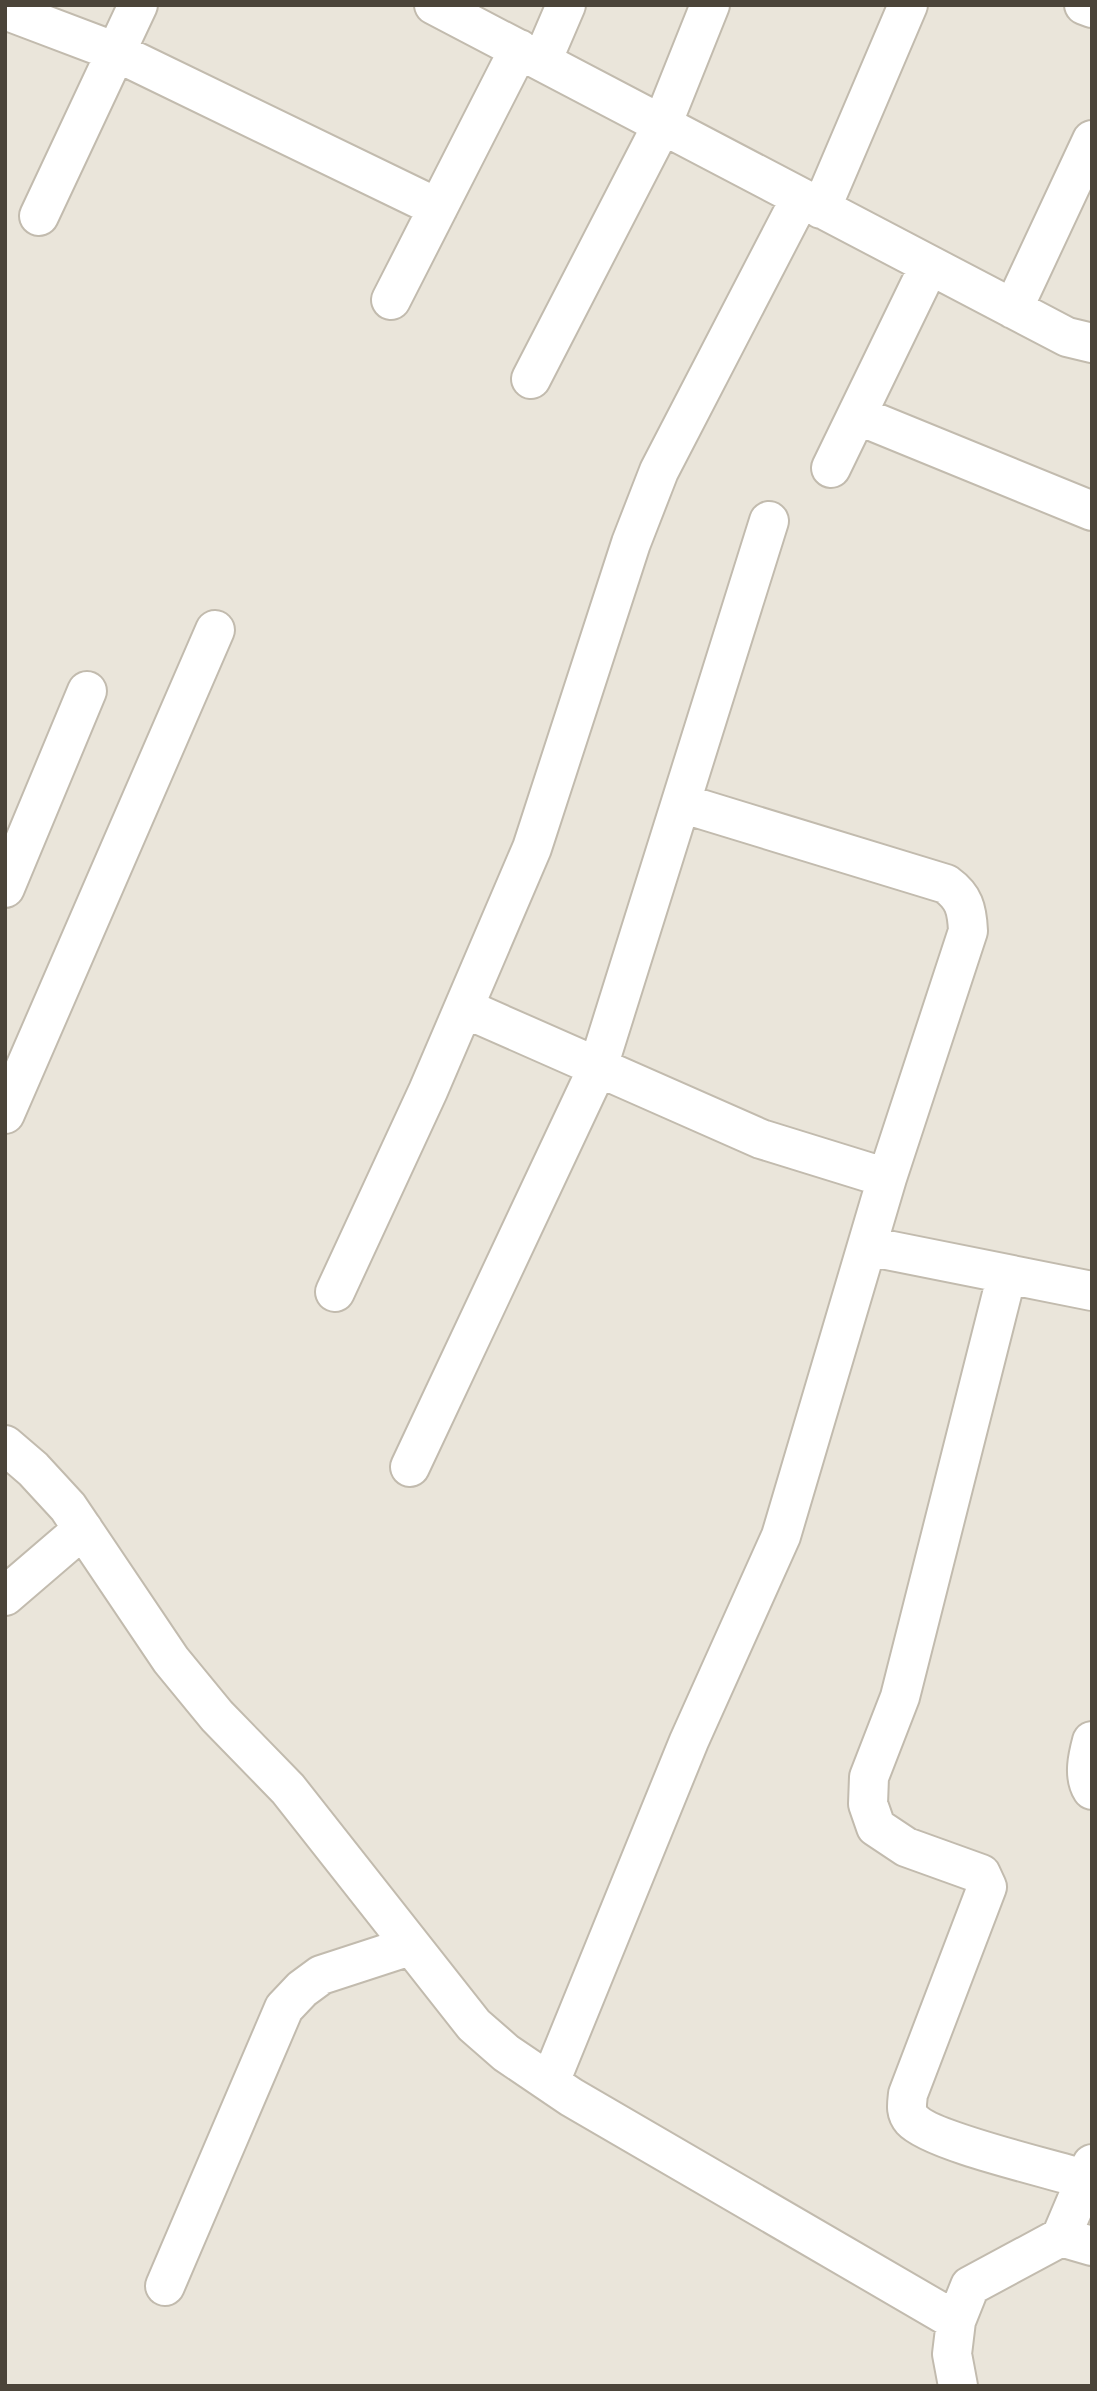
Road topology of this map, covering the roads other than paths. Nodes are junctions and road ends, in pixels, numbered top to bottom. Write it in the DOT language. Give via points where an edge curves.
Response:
graph roads {
  1 [pos="138,5"];
  2 [pos="433,5"];
  3 [pos="566,5"];
  4 [pos="710,5"];
  5 [pos="908,5"];
  6 [pos="1084,5"];
  7 [pos="1092,8"];
  8 [pos="5,10"];
  9 [pos="116,52"];
  10 [pos="531,55"];
  11 [pos="662,125"];
  12 [pos="1092,140"];
  13 [pos="811,204"];
  14 [pos="438,208"];
  15 [pos="39,216"];
  16 [pos="929,266"];
  17 [pos="391,300"];
  18 [pos="1013,309"];
  19 [pos="1092,343"];
  20 [pos="531,379"];
  21 [pos="857,415"];
  22 [pos="831,468"];
  23 [pos="1092,511"];
  24 [pos="769,522"];
  25 [pos="215,630"];
  26 [pos="87,691"];
  27 [pos="681,803"];
  28 [pos="5,888"];
  29 [pos="464,1008"];
  30 [pos="598,1067"];
  31 [pos="5,1114"];
  32 [pos="887,1178"];
  33 [pos="867,1246"];
  34 [pos="1007,1274"];
  35 [pos="1092,1291"];
  36 [pos="335,1292"];
  37 [pos="5,1446"];
  38 [pos="410,1466"];
  39 [pos="83,1529"];
  40 [pos="5,1596"];
  41 [pos="1092,1741"];
  42 [pos="1092,1790"];
  43 [pos="410,1946"];
  44 [pos="550,2082"];
  45 [pos="1089,2172"];
  46 [pos="1076,2241"];
  47 [pos="166,2286"];
  48 [pos="956,2321"];
  49 [pos="958,2386"];
  1 -- 9 [label="street"];
  2 -- 10 [label="street"];
  3 -- 10 [label="street"];
  4 -- 11 [label="street"];
  5 -- 13 [label="street"];
  6 -- 7 [label="street"];
  8 -- 9 [label="street"];
  9 -- 14 [label="street"];
  9 -- 15 [label="street"];
  10 -- 11 [label="street"];
  10 -- 14 [label="street"];
  11 -- 13 [label="street"];
  11 -- 20 [label="street"];
  12 -- 18 [label="street"];
  13 -- 16 [label="street"];
  13 -- 29 [label="street" via="659,471 631,543 532,848"];
  14 -- 17 [label="street"];
  16 -- 18 [label="street"];
  16 -- 21 [label="street"];
  18 -- 19 [label="street" via="1067,337"];
  21 -- 22 [label="street"];
  21 -- 23 [label="street"];
  24 -- 27 [label="street"];
  25 -- 31 [label="street"];
  26 -- 28 [label="street"];
  27 -- 30 [label="street"];
  27 -- 32 [label="street" via="946,884 960,894 967,909 968,931"];
  29 -- 30 [label="street"];
  29 -- 36 [label="street"];
  30 -- 32 [label="street" via="761,1139"];
  30 -- 38 [label="street"];
  32 -- 33 [label="street"];
  33 -- 34 [label="street"];
  33 -- 44 [label="street" via="781,1536 689,1741"];
  34 -- 35 [label="street"];
  34 -- 45 [label="street" via="900,1697 869,1777 868,1804 876,1827 906,1847 981,1874 987,1887 908,2094 906,2109 913,2121 937,2135"];
  37 -- 39 [label="street" via="33,1469"];
  39 -- 40 [label="street"];
  39 -- 43 [label="street" via="171,1660 217,1716 288,1789"];
  41 -- 42 [label="street" via="1087,1760"];
  43 -- 44 [label="street" via="474,2025"];
  43 -- 47 [label="street" via="321,1975 284,2008"];
  44 -- 48 [label="street"];
  45 -- 46 [label="street"];
  46 -- 48 [label="street" via="970,2286"];
  48 -- 49 [label="street" via="952,2354"];
}
